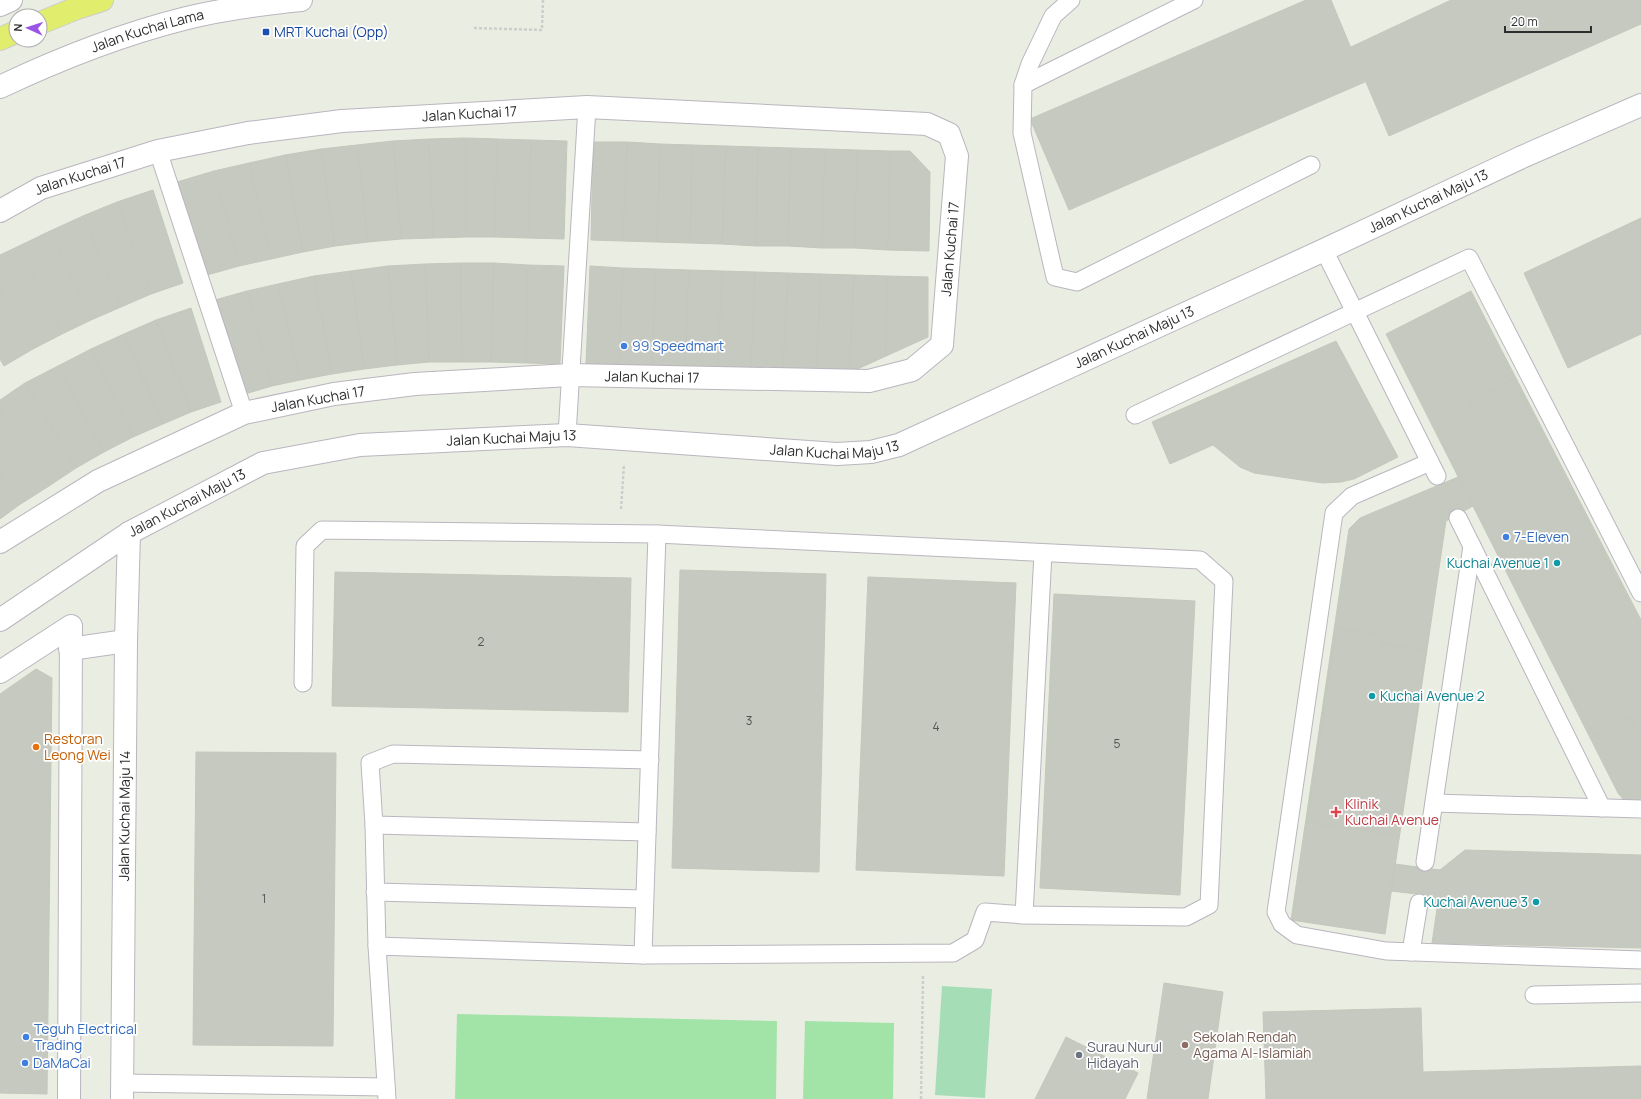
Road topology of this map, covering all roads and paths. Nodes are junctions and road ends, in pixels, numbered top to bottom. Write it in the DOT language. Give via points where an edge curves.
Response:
graph roads {
  1 [pos="11,0"];
  2 [pos="102,0"];
  3 [pos="301,0"];
  4 [pos="543,0"];
  5 [pos="1072,0"];
  6 [pos="1194,0"];
  7 [pos="0,5"];
  8 [pos="48,20"];
  9 [pos="474,28"];
  10 [pos="1023,85"];
  11 [pos="0,87"];
  12 [pos="1641,105"];
  13 [pos="587,107"];
  14 [pos="158,151"];
  15 [pos="1311,166"];
  16 [pos="0,211"];
  17 [pos="1324,250"];
  18 [pos="1355,311"];
  19 [pos="570,375"];
  20 [pos="244,413"];
  21 [pos="1135,415"];
  22 [pos="567,435"];
  23 [pos="625,439"];
  24 [pos="1458,518"];
  25 [pos="129,534"];
  26 [pos="620,534"];
  27 [pos="657,534"];
  28 [pos="0,542"];
  29 [pos="1472,546"];
  30 [pos="1043,553"];
  31 [pos="1641,593"];
  32 [pos="0,620"];
  33 [pos="126,641"];
  34 [pos="70,649"];
  35 [pos="0,672"];
  36 [pos="303,683"];
  37 [pos="650,760"];
  38 [pos="1434,804"];
  39 [pos="1602,808"];
  40 [pos="1641,810"];
  41 [pos="374,824"];
  42 [pos="647,832"];
  43 [pos="1425,862"];
  44 [pos="376,892"];
  45 [pos="644,899"];
  46 [pos="1418,903"];
  47 [pos="1024,915"];
  48 [pos="377,946"];
  49 [pos="1411,952"];
  50 [pos="923,953"];
  51 [pos="643,956"];
  52 [pos="1641,960"];
  53 [pos="1641,993"];
  54 [pos="1534,994"];
  55 [pos="122,1091"];
  56 [pos="386,1093"];
  57 [pos="69,1099"];
  58 [pos="920,1099"];
  1 -- 7 [label="street"];
  2 -- 8 [label="highway"];
  3 -- 11 [label="street, Jalan Kuchai Lama" via="254,5 184,19 126,36"];
  4 -- 9 [label="path" via="542,30"];
  5 -- 10 [label="lane" via="1053,16"];
  6 -- 10 [label="lane"];
  10 -- 15 [label="lane" via="1022,133 1055,277 1077,282"];
  12 -- 17 [label="street, Jalan Kuchai Maju 13" via="1522,157"];
  13 -- 14 [label="street, Jalan Kuchai 17" via="342,121 248,133"];
  13 -- 19 [label="lane"];
  13 -- 19 [label="street, Jalan Kuchai 17" via="927,124 949,134 957,156 942,345 912,370 869,381"];
  14 -- 16 [label="street, Jalan Kuchai 17" via="41,188"];
  14 -- 20 [label="lane"];
  17 -- 18 [label="lane"];
  17 -- 23 [label="street, Jalan Kuchai Maju 13" via="899,445 871,452 837,454"];
  18 -- 21 [label="lane"];
  18 -- 31 [label="lane" via="1469,258"];
  18 -- 49 [label="lane" via="1434,469 1352,496 1334,513 1276,912 1282,924 1297,935 1386,951"];
  19 -- 20 [label="street, Jalan Kuchai 17" via="415,384 334,394"];
  19 -- 22 [label="lane"];
  20 -- 28 [label="street, Jalan Kuchai 17" via="98,481"];
  22 -- 23 [label="street, Jalan Kuchai Maju 13"];
  22 -- 25 [label="street, Jalan Kuchai Maju 13" via="360,445 263,463"];
  23 -- 26 [label="path"];
  24 -- 29 [label="lane"];
  25 -- 32 [label="street, Jalan Kuchai Maju 13"];
  25 -- 33 [label="street, Jalan Kuchai Maju 14"];
  26 -- 27 [label="lane"];
  26 -- 36 [label="lane" via="322,530 306,546"];
  27 -- 30 [label="lane"];
  27 -- 37 [label="lane"];
  29 -- 38 [label="lane"];
  29 -- 39 [label="lane"];
  30 -- 47 [label="lane"];
  30 -- 47 [label="lane" via="1200,560 1224,581 1209,905 1186,917"];
  33 -- 34 [label="street"];
  33 -- 55 [label="street, Jalan Kuchai Maju 14"];
  34 -- 35 [label="street" via="71,626"];
  34 -- 57 [label="street"];
  37 -- 41 [label="lane" via="393,754 370,763"];
  37 -- 42 [label="lane"];
  38 -- 39 [label="lane"];
  38 -- 43 [label="lane"];
  39 -- 40 [label="lane"];
  41 -- 42 [label="lane"];
  41 -- 44 [label="lane"];
  42 -- 45 [label="lane"];
  44 -- 45 [label="lane"];
  44 -- 48 [label="lane"];
  45 -- 51 [label="lane"];
  46 -- 49 [label="lane"];
  47 -- 50 [label="lane" via="985,912 975,940 953,953"];
  48 -- 51 [label="lane"];
  48 -- 56 [label="lane"];
  49 -- 52 [label="lane"];
  50 -- 51 [label="lane"];
  50 -- 58 [label="path"];
  53 -- 54 [label="lane"];
  55 -- 56 [label="lane"];
}
